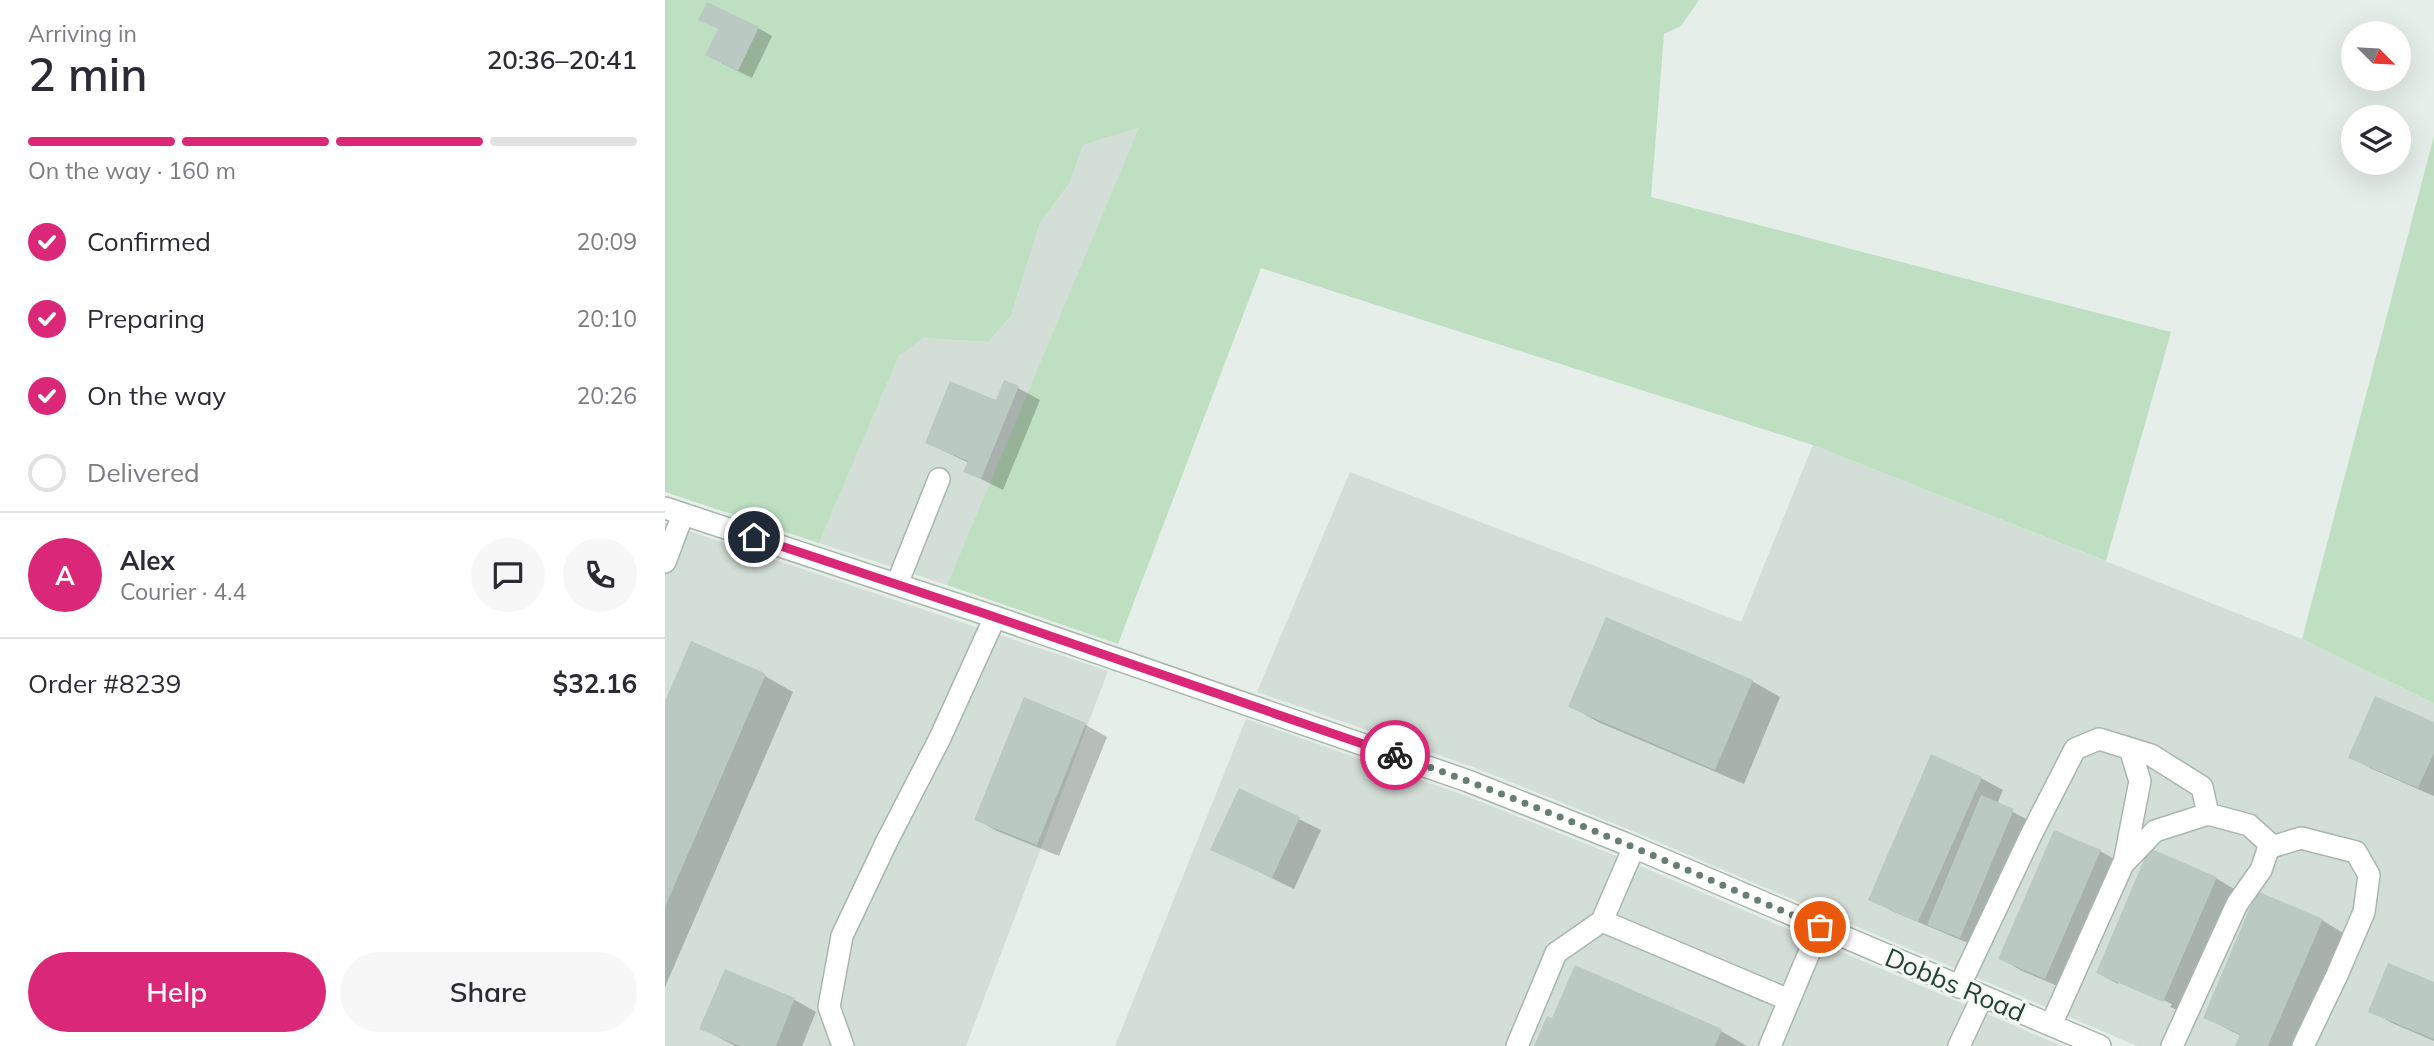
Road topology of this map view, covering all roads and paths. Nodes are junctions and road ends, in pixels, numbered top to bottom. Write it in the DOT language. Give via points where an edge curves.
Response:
graph roads {
  1 [pos="939,479"];
  2 [pos="674,511"];
  3 [pos="665,562"];
  4 [pos="897,584"];
  5 [pos="995,617"];
  6 [pos="2130,749"];
  7 [pos="2209,814"];
  8 [pos="1633,848"];
  9 [pos="2268,848"];
  10 [pos="2123,864"];
  11 [pos="1602,921"];
  12 [pos="1820,927"];
  13 [pos="1959,988"];
  14 [pos="1982,997"];
  15 [pos="1790,1000"];
  16 [pos="2051,1026"];
  17 [pos="843,1046"];
  18 [pos="1517,1046"];
  19 [pos="1770,1046"];
  20 [pos="1959,1046"];
  21 [pos="2100,1046"];
  22 [pos="2172,1046"];
  23 [pos="2303,1046"];
  1 -- 4 [label="street"];
  2 -- 3 [label="street"];
  2 -- 4 [label="street, Dobbs Road"];
  4 -- 5 [label="street, Dobbs Road"];
  5 -- 8 [label="street, Dobbs Road" via="1468,781"];
  5 -- 17 [label="street" via="842,936 829,1006"];
  6 -- 7 [label="street" via="2151,755 2202,787"];
  6 -- 10 [label="street" via="2140,781"];
  6 -- 13 [label="street" via="2099,739 2075,749"];
  7 -- 9 [label="street" via="2249,825 2270,844"];
  7 -- 10 [label="street" via="2155,831"];
  8 -- 11 [label="street"];
  8 -- 12 [label="street, Dobbs Road"];
  9 -- 22 [label="street"];
  9 -- 23 [label="street" via="2301,838 2356,852 2369,875 2364,912"];
  10 -- 16 [label="street"];
  11 -- 15 [label="street"];
  11 -- 18 [label="street" via="1556,953"];
  12 -- 13 [label="street, Dobbs Road"];
  12 -- 15 [label="street"];
  13 -- 14 [label="street, Dobbs Road"];
  14 -- 16 [label="street, Dobbs Road"];
  14 -- 20 [label="street"];
  15 -- 19 [label="street"];
  16 -- 21 [label="street, Dobbs Road"];
}
